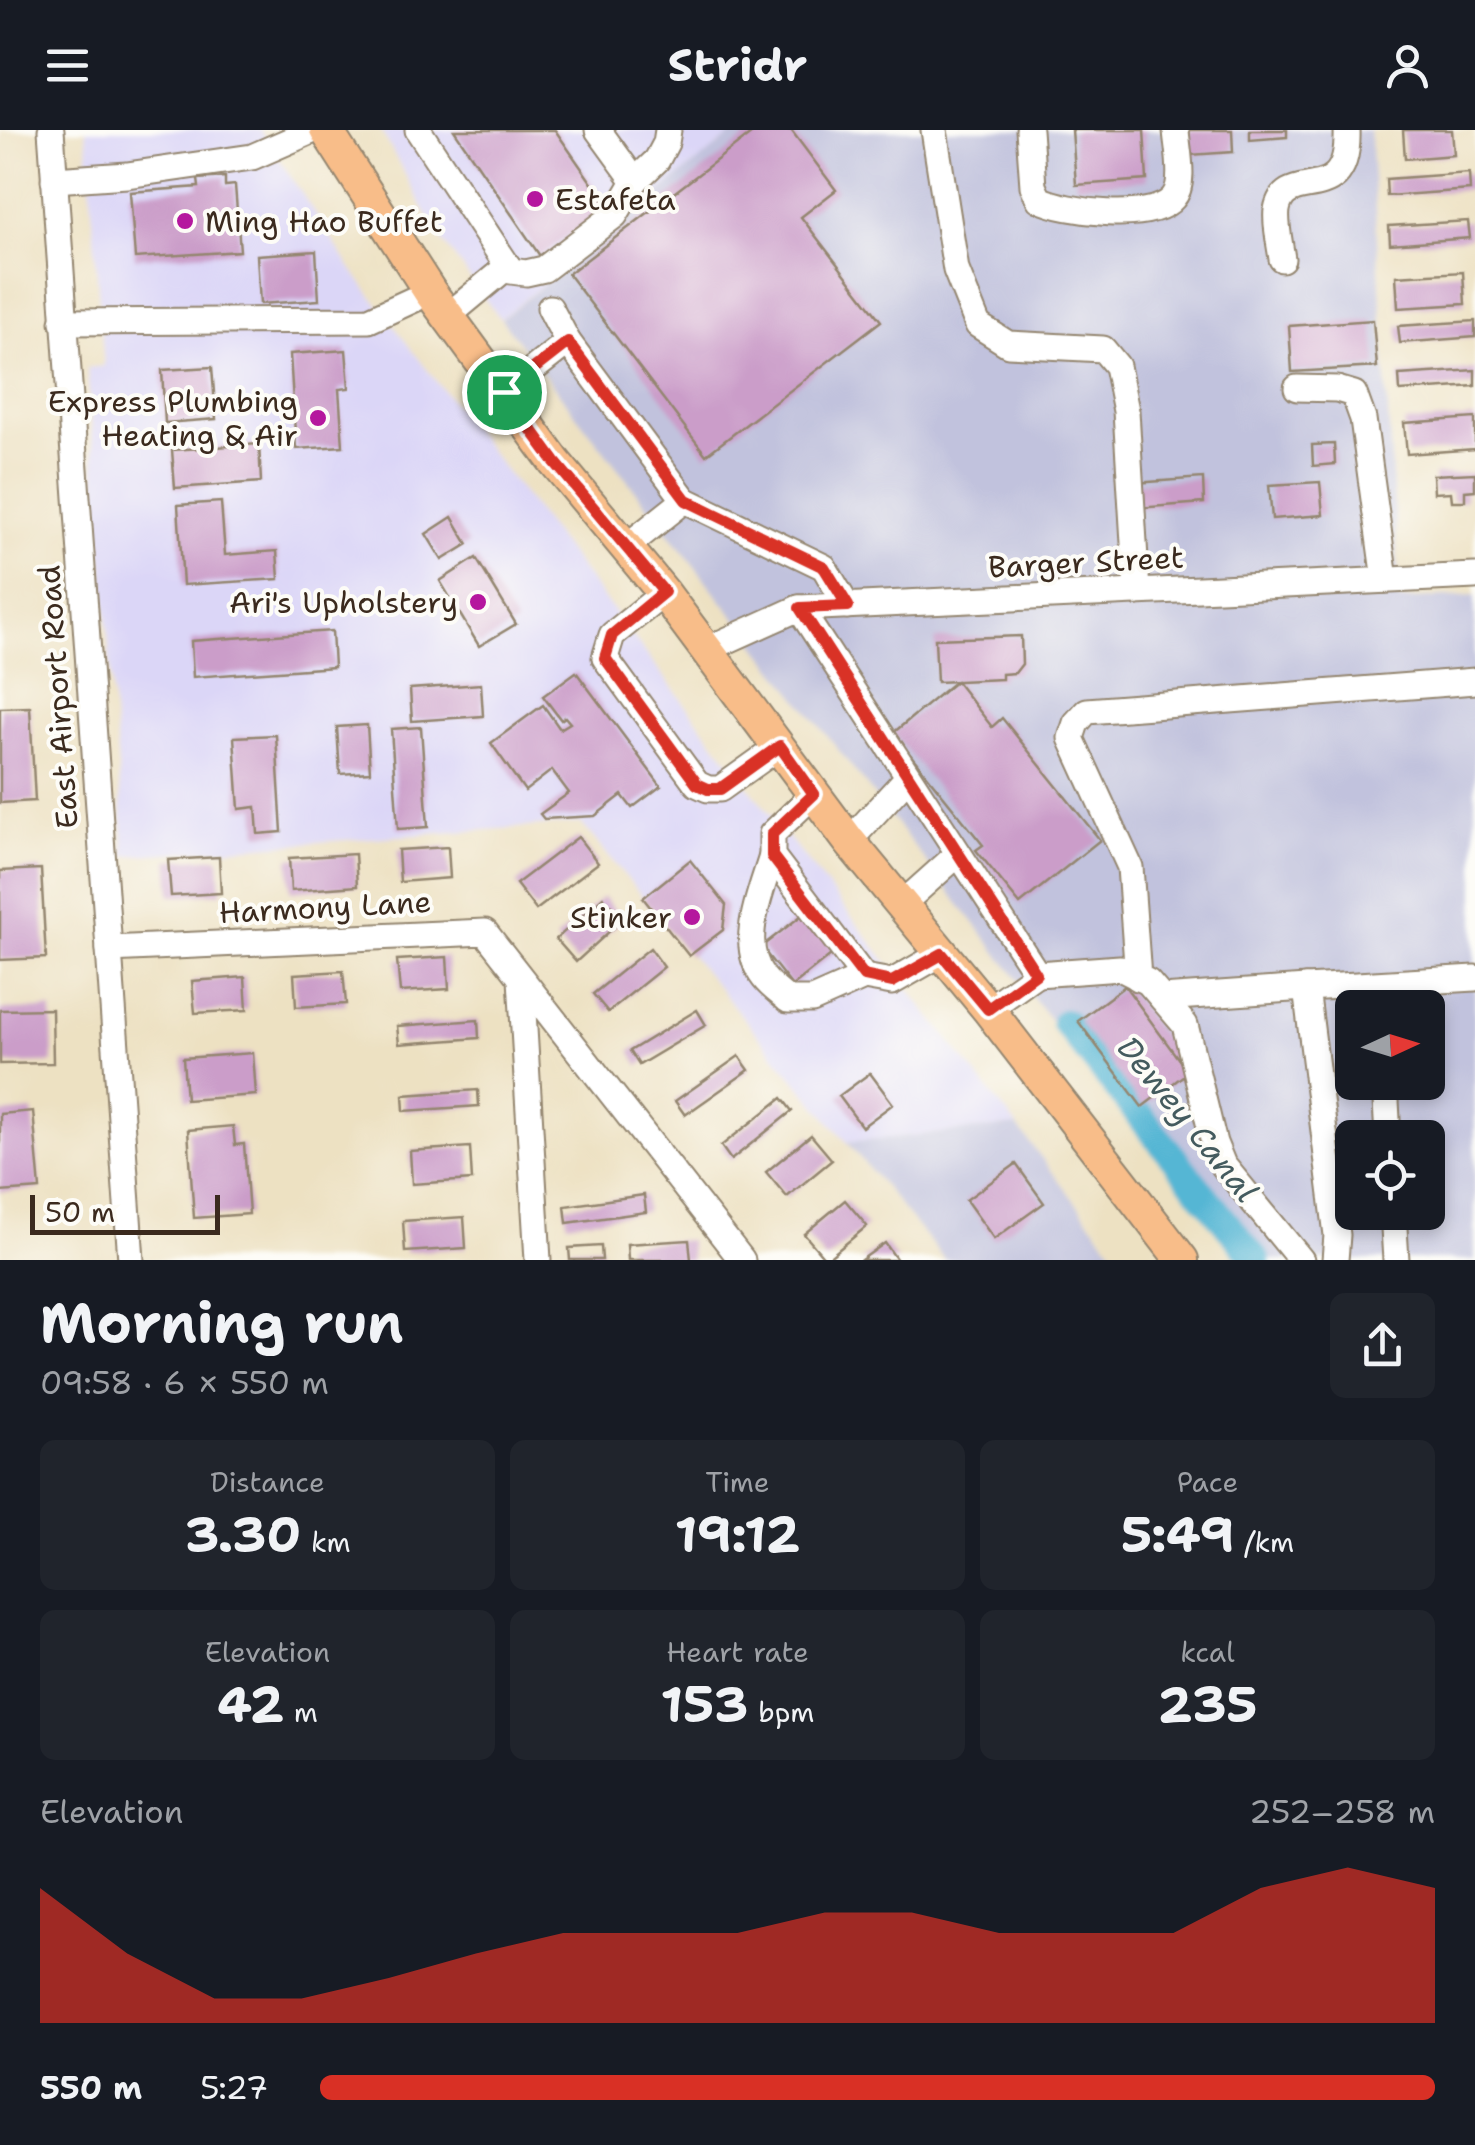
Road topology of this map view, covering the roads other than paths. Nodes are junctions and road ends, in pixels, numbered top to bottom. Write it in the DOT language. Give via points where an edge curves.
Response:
graph roads {
  1 [pos="52,130"];
  2 [pos="314,130"];
  3 [pos="326,130"];
  4 [pos="418,130"];
  5 [pos="598,130"];
  6 [pos="668,130"];
  7 [pos="934,130"];
  8 [pos="1028,130"];
  9 [pos="1176,130"];
  10 [pos="1347,130"];
  11 [pos="54,180"];
  12 [pos="635,182"];
  13 [pos="1282,259"];
  14 [pos="508,266"];
  15 [pos="440,303"];
  16 [pos="550,308"];
  17 [pos="63,322"];
  18 [pos="568,342"];
  19 [pos="1297,388"];
  20 [pos="504,392"];
  21 [pos="686,500"];
  22 [pos="626,547"];
  23 [pos="1475,576"];
  24 [pos="1385,580"];
  25 [pos="664,592"];
  26 [pos="1138,592"];
  27 [pos="848,606"];
  28 [pos="800,608"];
  29 [pos="708,649"];
  30 [pos="1475,681"];
  31 [pos="780,746"];
  32 [pos="908,777"];
  33 [pos="814,794"];
  34 [pos="849,841"];
  35 [pos="958,854"];
  36 [pos="772,856"];
  37 [pos="901,905"];
  38 [pos="109,949"];
  39 [pos="942,954"];
  40 [pos="1036,974"];
  41 [pos="864,976"];
  42 [pos="1138,978"];
  43 [pos="1475,978"];
  44 [pos="521,979"];
  45 [pos="1306,988"];
  46 [pos="1411,990"];
  47 [pos="1335,991"];
  48 [pos="1162,998"];
  49 [pos="988,1009"];
  50 [pos="1394,1230"];
  51 [pos="131,1260"];
  52 [pos="538,1260"];
  53 [pos="742,1260"];
  54 [pos="1182,1260"];
  55 [pos="1301,1260"];
  56 [pos="1335,1260"];
  57 [pos="1396,1260"];
  1 -- 11 [label="street, East Airport Road"];
  2 -- 11 [label="street" via="252,157"];
  3 -- 15 [label="main road"];
  4 -- 14 [label="street"];
  5 -- 12 [label="street"];
  6 -- 12 [label="street" via="658,160"];
  7 -- 26 [label="street" via="956,270 978,325 1008,344 1103,348 1116,366 1126,411"];
  8 -- 9 [label="street" via="1038,199 1100,213 1154,209 1172,200 1180,186"];
  10 -- 13 [label="street" via="1340,173 1283,196 1277,210"];
  11 -- 17 [label="street, East Airport Road"];
  12 -- 14 [label="street" via="615,215 544,269"];
  14 -- 15 [label="street"];
  15 -- 17 [label="street" via="369,320"];
  15 -- 20 [label="main road"];
  16 -- 18 [label="street"];
  17 -- 38 [label="street, East Airport Road"];
  18 -- 20 [label="street"];
  18 -- 21 [label="street"];
  19 -- 24 [label="street" via="1354,394"];
  20 -- 22 [label="main road"];
  21 -- 22 [label="street"];
  21 -- 27 [label="street" via="824,567"];
  22 -- 25 [label="main road"];
  23 -- 24 [label="street, Barger Street"];
  24 -- 26 [label="street, Barger Street"];
  25 -- 29 [label="main road"];
  25 -- 31 [label="street" via="612,635 605,658 697,784 720,789"];
  26 -- 27 [label="street, Barger Street"];
  27 -- 28 [label="street, Barger Street"];
  28 -- 29 [label="street, Barger Street"];
  28 -- 32 [label="street"];
  29 -- 31 [label="main road"];
  30 -- 42 [label="street" via="1088,711 1071,738 1130,867"];
  31 -- 33 [label="main road"];
  32 -- 34 [label="street"];
  32 -- 35 [label="street"];
  33 -- 34 [label="main road"];
  33 -- 36 [label="street" via="772,834"];
  34 -- 37 [label="main road"];
  35 -- 37 [label="street"];
  35 -- 40 [label="street"];
  36 -- 41 [label="street"];
  36 -- 41 [label="street" via="750,949 763,978 788,1000 812,1000"];
  37 -- 39 [label="main road"];
  38 -- 44 [label="street, Harmony Lane" via="486,932"];
  38 -- 51 [label="street, East Airport Road"];
  39 -- 41 [label="street" via="892,982"];
  39 -- 49 [label="main road"];
  40 -- 42 [label="street" via="1120,968"];
  40 -- 49 [label="street"];
  42 -- 48 [label="street"];
  43 -- 46 [label="street"];
  44 -- 52 [label="street"];
  44 -- 53 [label="street, Harmony Lane"];
  45 -- 47 [label="street"];
  45 -- 48 [label="street"];
  45 -- 56 [label="street" via="1338,1235"];
  48 -- 55 [label="street" via="1185,1025 1223,1165"];
  49 -- 54 [label="main road"];
  50 -- 57 [label="street"];
}
